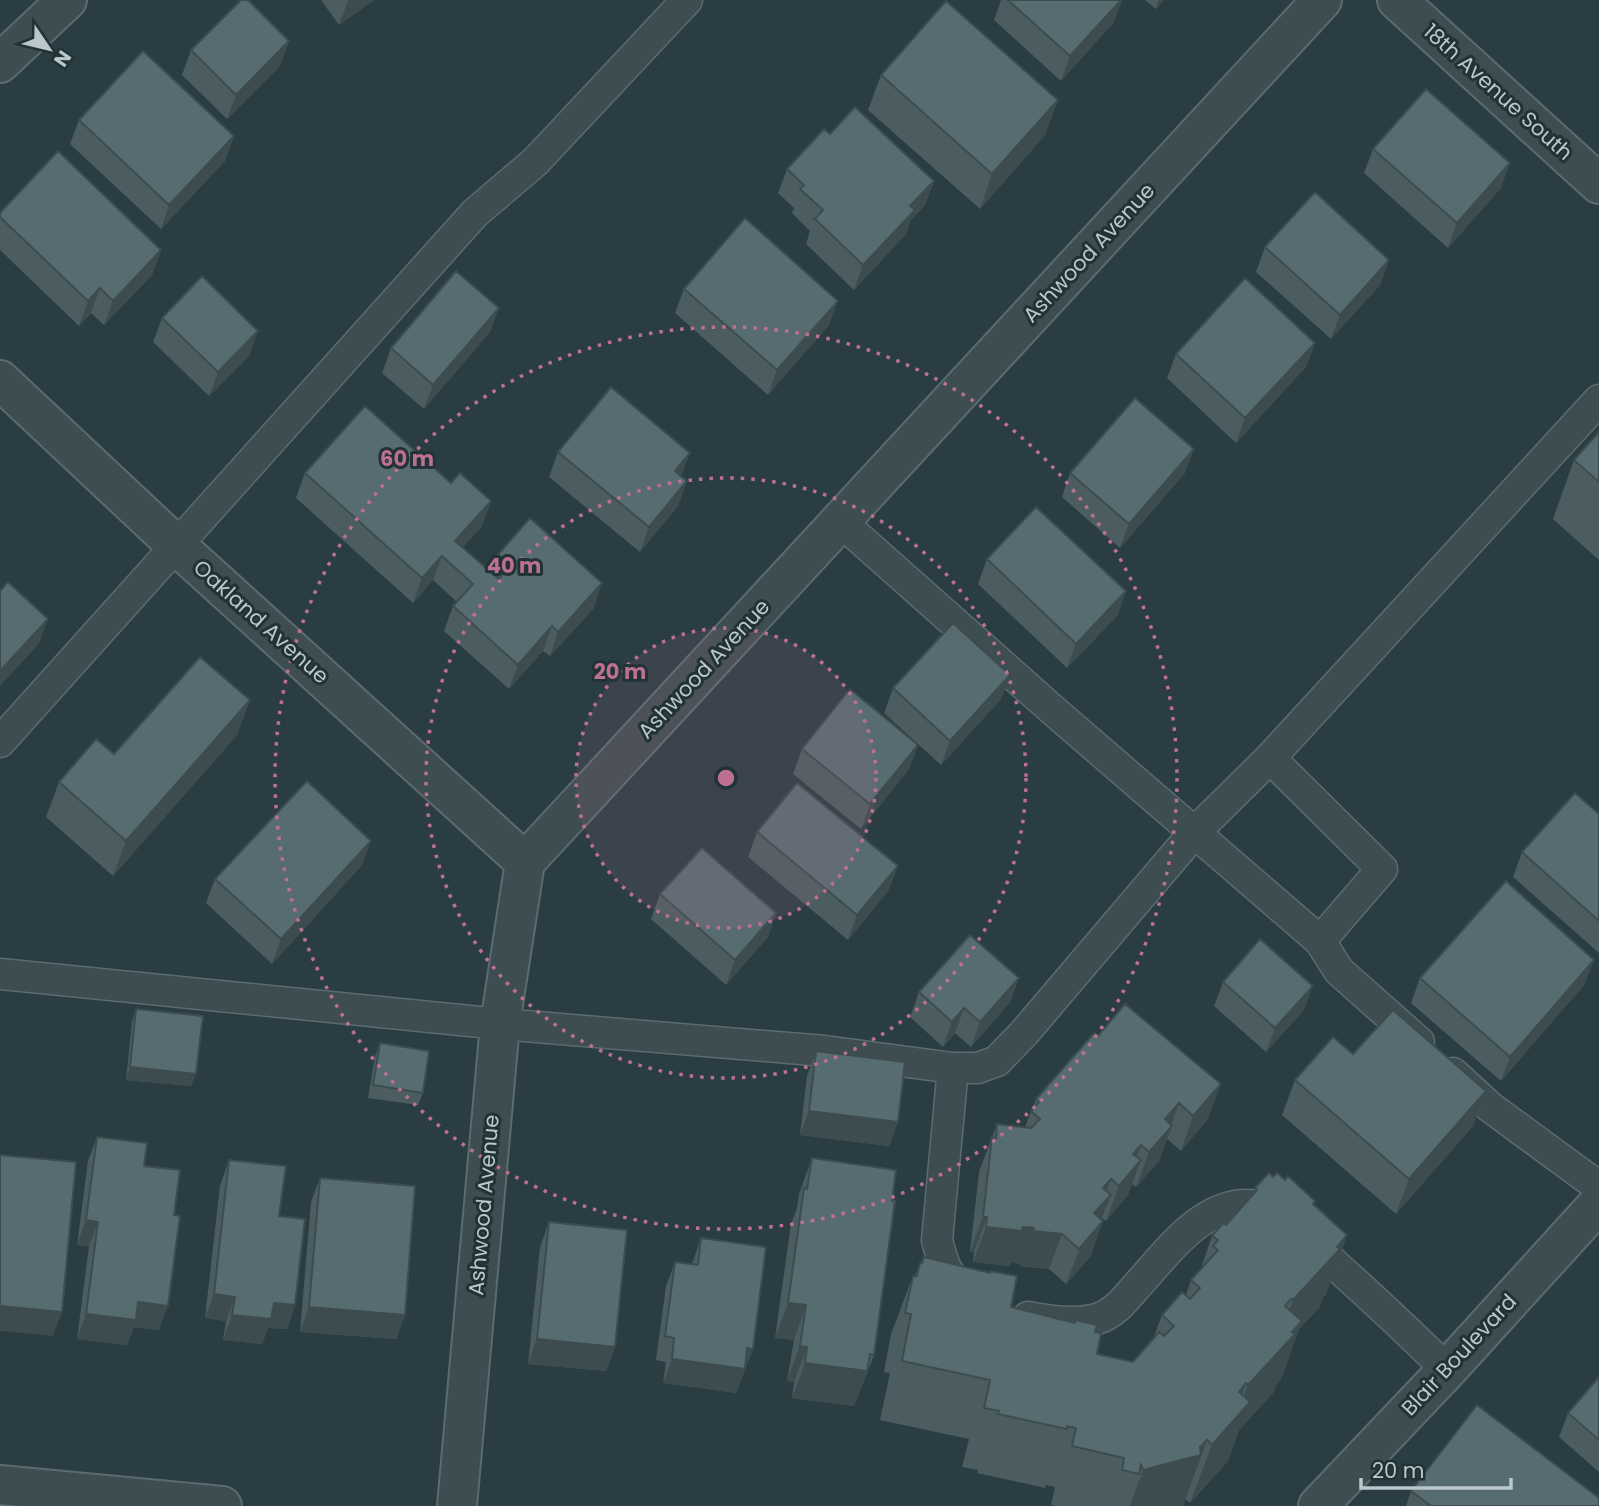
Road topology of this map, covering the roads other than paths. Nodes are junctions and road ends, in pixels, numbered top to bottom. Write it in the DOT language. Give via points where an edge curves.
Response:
graph roads {
  1 [pos="67,0"];
  2 [pos="687,0"];
  3 [pos="1322,0"];
  4 [pos="1407,3"];
  5 [pos="0,63"];
  6 [pos="1599,184"];
  7 [pos="0,380"];
  8 [pos="1599,400"];
  9 [pos="840,521"];
  10 [pos="177,545"];
  11 [pos="0,742"];
  12 [pos="1270,758"];
  13 [pos="1194,833"];
  14 [pos="525,862"];
  15 [pos="1320,942"];
  16 [pos="0,975"];
  17 [pos="500,1024"];
  18 [pos="954,1068"];
  19 [pos="1599,1187"];
  20 [pos="1599,1203"];
  21 [pos="1447,1370"];
  22 [pos="0,1485"];
  23 [pos="222,1506"];
  24 [pos="457,1506"];
  25 [pos="1318,1506"];
  1 -- 5 [label="street"];
  2 -- 10 [label="lane" via="535,162 475,214"];
  3 -- 9 [label="street, Ashwood Avenue"];
  4 -- 6 [label="street, 18th Avenue South"];
  7 -- 10 [label="street, Oakland Avenue"];
  8 -- 12 [label="lane"];
  9 -- 13 [label="lane"];
  9 -- 14 [label="street, Ashwood Avenue"];
  10 -- 11 [label="lane"];
  10 -- 14 [label="street, Oakland Avenue"];
  12 -- 13 [label="lane"];
  12 -- 15 [label="lane" via="1382,869"];
  13 -- 15 [label="lane"];
  13 -- 18 [label="lane" via="997,1061 978,1068"];
  14 -- 17 [label="street, Ashwood Avenue"];
  15 -- 19 [label="lane" via="1339,971 1490,1107"];
  16 -- 17 [label="lane"];
  17 -- 18 [label="lane" via="825,1051"];
  17 -- 24 [label="street, Ashwood Avenue"];
  18 -- 21 [label="lane" via="937,1240 942,1260 962,1290 996,1307 1053,1322 1097,1319 1112,1312 1202,1221 1224,1209 1259,1206 1296,1229"];
  20 -- 21 [label="street, Blair Boulevard"];
  21 -- 25 [label="street, Blair Boulevard"];
  22 -- 23 [label="street"];
}
